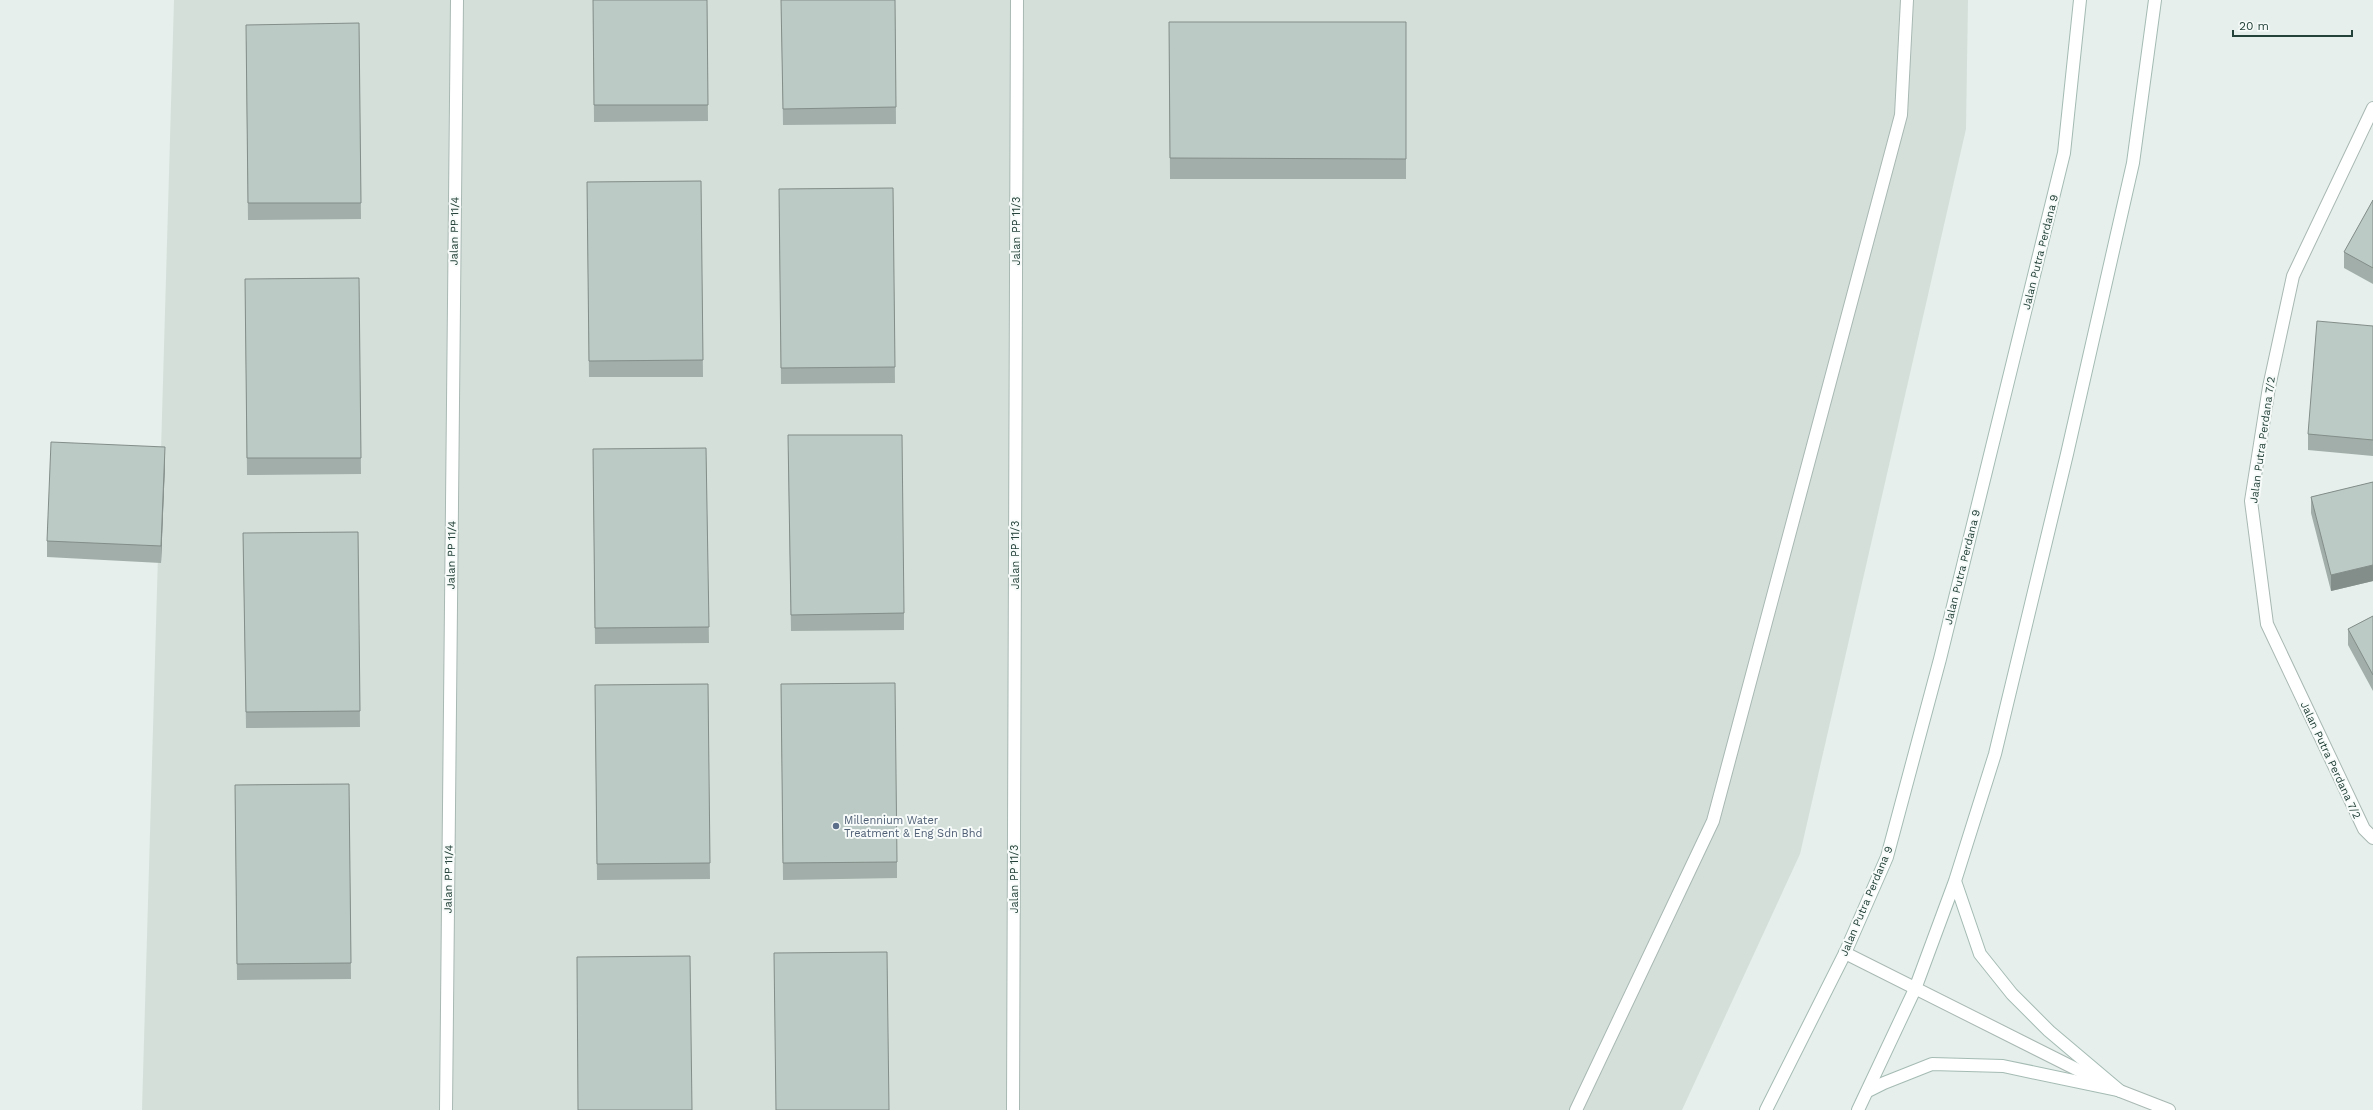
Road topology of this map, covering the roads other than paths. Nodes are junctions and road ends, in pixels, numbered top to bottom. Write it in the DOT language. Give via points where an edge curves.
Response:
graph roads {
  1 [pos="457,0"];
  2 [pos="1017,0"];
  3 [pos="1907,0"];
  4 [pos="2080,0"];
  5 [pos="2155,0"];
  6 [pos="2373,108"];
  7 [pos="2373,838"];
  8 [pos="1955,881"];
  9 [pos="1845,953"];
  10 [pos="1915,989"];
  11 [pos="2120,1090"];
  12 [pos="1868,1091"];
  13 [pos="446,1110"];
  14 [pos="1014,1110"];
  15 [pos="1576,1110"];
  16 [pos="1766,1110"];
  17 [pos="1858,1110"];
  18 [pos="2169,1110"];
  1 -- 13 [label="street, Jalan PP 11/4"];
  2 -- 14 [label="street, Jalan PP 11/3"];
  3 -- 15 [label="street" via="1901,115 1713,821"];
  4 -- 9 [label="street, Jalan Putra Perdana 9" via="2064,153 1944,644 1887,857"];
  5 -- 8 [label="street" via="2133,163 2069,447 1995,754"];
  6 -- 7 [label="street, Jalan Putra Perdana 7/2" via="2293,276 2269,387 2251,501 2267,624 2364,829"];
  8 -- 10 [label="street"];
  8 -- 11 [label="street" via="1980,954 2007,988 2049,1031"];
  9 -- 10 [label="street"];
  9 -- 16 [label="street, Jalan Putra Perdana 9"];
  10 -- 11 [label="street"];
  10 -- 12 [label="street"];
  11 -- 12 [label="street" via="2003,1066 1932,1064"];
  11 -- 18 [label="street"];
  12 -- 17 [label="street"];
}
